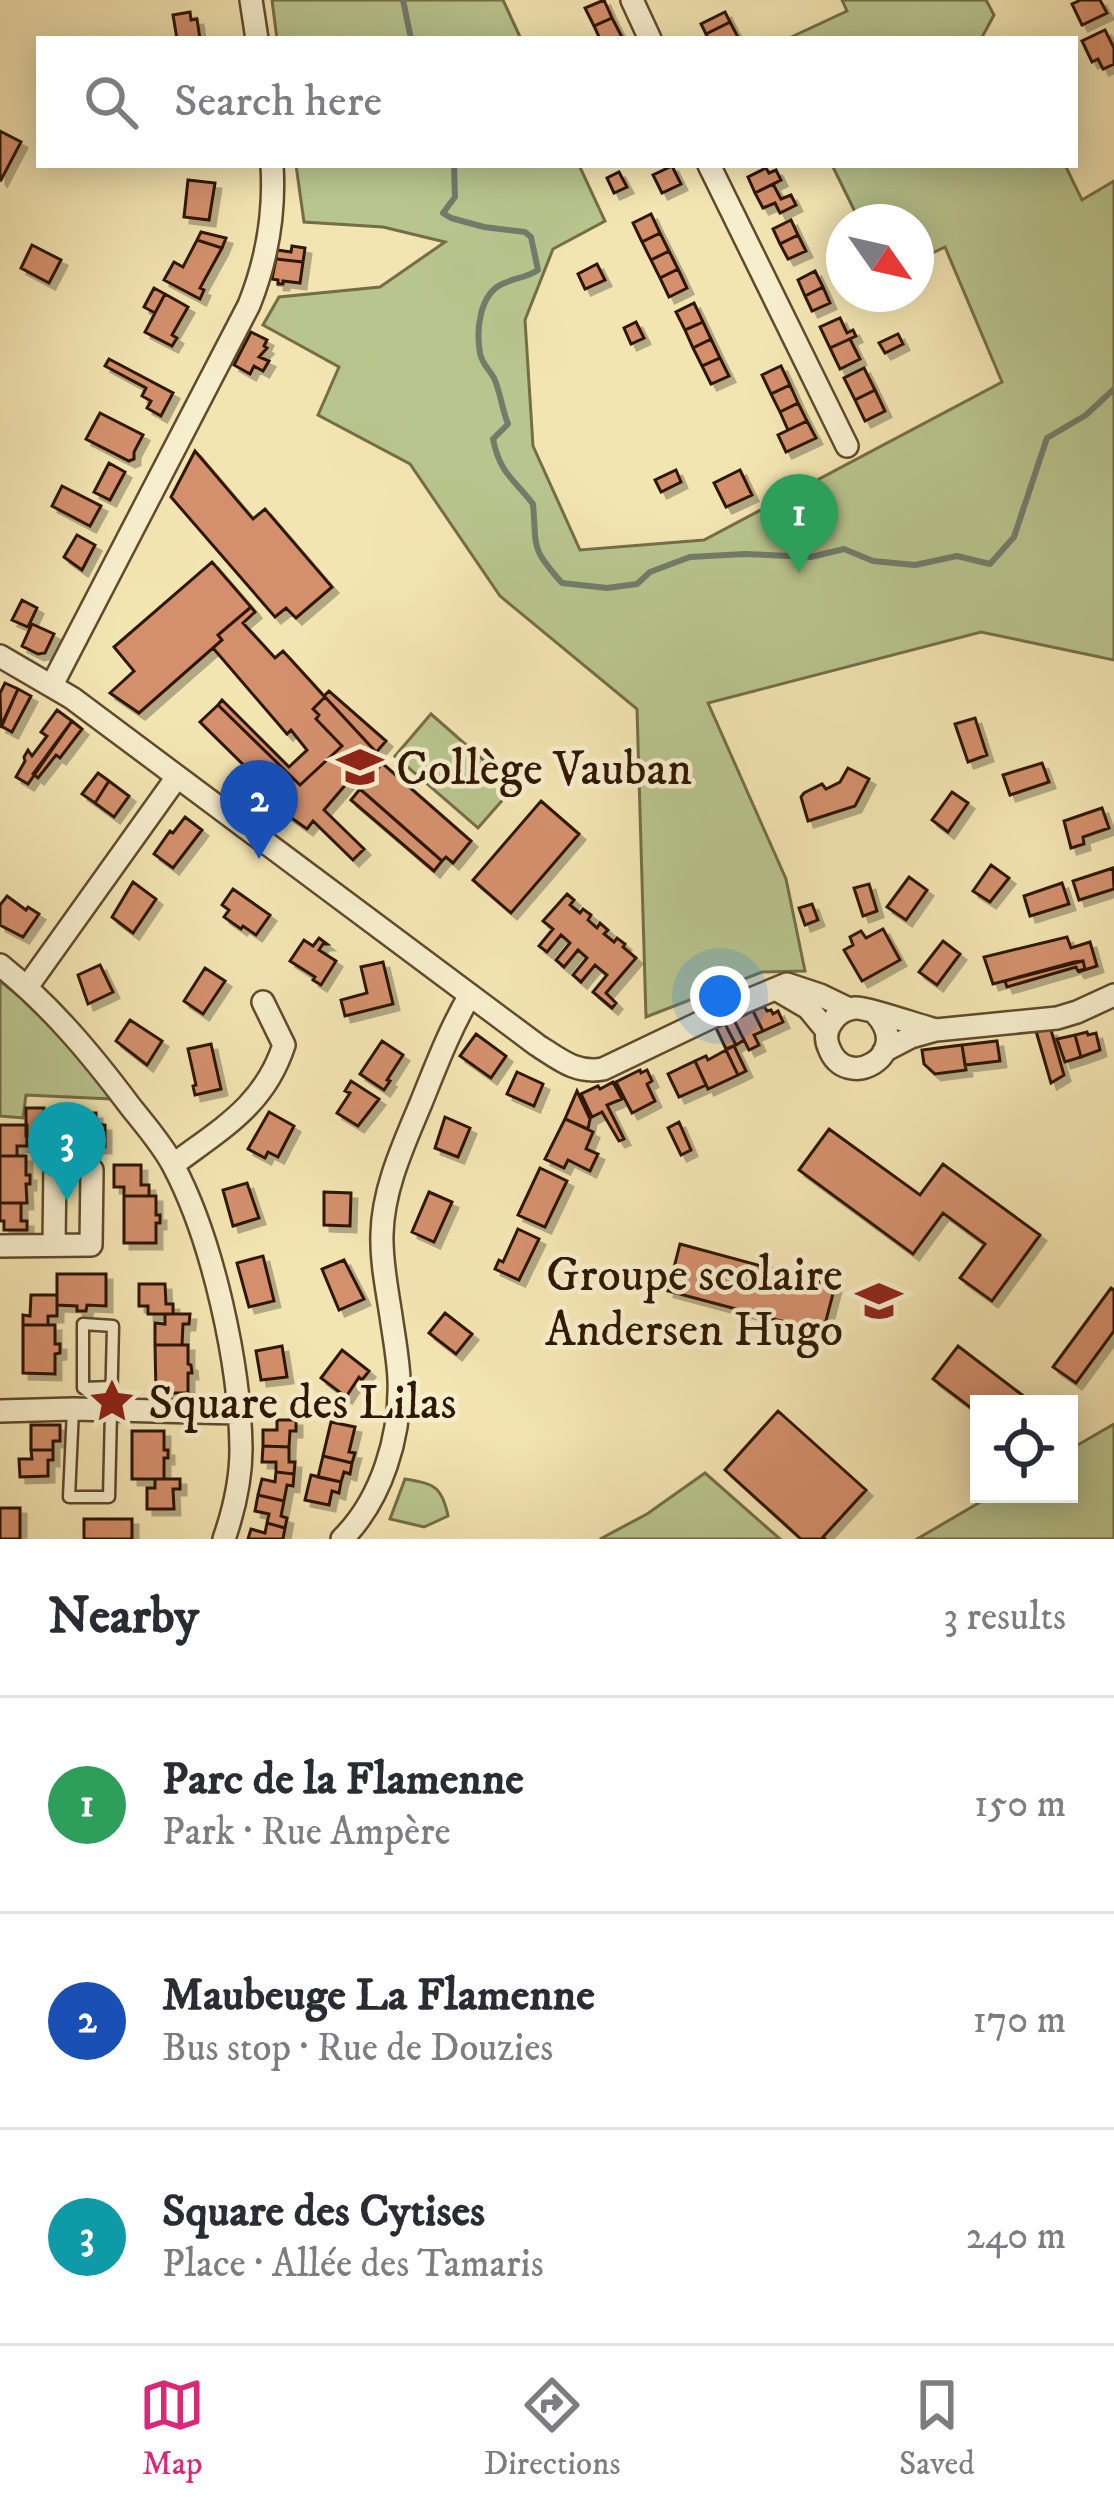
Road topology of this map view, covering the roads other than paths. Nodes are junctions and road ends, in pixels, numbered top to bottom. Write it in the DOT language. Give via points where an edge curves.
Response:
graph roads {
  1 [pos="251,0"];
  2 [pos="632,0"];
  3 [pos="257,36"];
  4 [pos="649,36"];
  5 [pos="272,168"];
  6 [pos="710,168"];
  7 [pos="847,446"];
  8 [pos="0,656"];
  9 [pos="52,685"];
  10 [pos="178,777"];
  11 [pos="0,965"];
  12 [pos="27,986"];
  13 [pos="774,988"];
  14 [pos="470,994"];
  15 [pos="1114,995"];
  16 [pos="263,1002"];
  17 [pos="849,1009"];
  18 [pos="876,1014"];
  19 [pos="936,1030"];
  20 [pos="826,1031"];
  21 [pos="884,1051"];
  22 [pos="173,1165"];
  23 [pos="54,1244"];
  24 [pos="0,1246"];
  25 [pos="111,1387"];
  26 [pos="73,1409"];
  27 [pos="110,1411"];
  28 [pos="0,1412"];
  29 [pos="238,1413"];
  30 [pos="224,1539"];
  31 [pos="342,1539"];
  1 -- 3 [label="street"];
  2 -- 4 [label="street"];
  5 -- 9 [label="street" via="263,270 249,305"];
  6 -- 7 [label="street"];
  8 -- 9 [label="street"];
  9 -- 10 [label="street"];
  10 -- 12 [label="street"];
  10 -- 14 [label="street"];
  11 -- 12 [label="street"];
  12 -- 22 [label="street" via="89,1051"];
  13 -- 14 [label="street" via="603,1069 576,1069"];
  13 -- 17 [label="street" via="787,984"];
  13 -- 20 [label="street" via="808,1008"];
  14 -- 31 [label="street" via="386,1203 395,1432 380,1486"];
  15 -- 19 [label="street" via="1057,1018"];
  16 -- 22 [label="street" via="284,1045 275,1072 239,1116"];
  17 -- 18 [label="street"];
  17 -- 20 [label="street"];
  18 -- 19 [label="street"];
  18 -- 21 [label="street" via="887,1029"];
  19 -- 21 [label="street"];
  20 -- 21 [label="street" via="831,1055 847,1067 876,1063"];
  22 -- 29 [label="street" via="207,1246"];
  23 -- 24 [label="street"];
  25 -- 25 [label="lane" via="113,1326 82,1324 83,1388"];
  25 -- 27 [label="lane"];
  26 -- 27 [label="street"];
  26 -- 27 [label="lane" via="70,1497 109,1497"];
  26 -- 28 [label="street"];
  27 -- 29 [label="street"];
  29 -- 30 [label="street" via="237,1490"];
}
